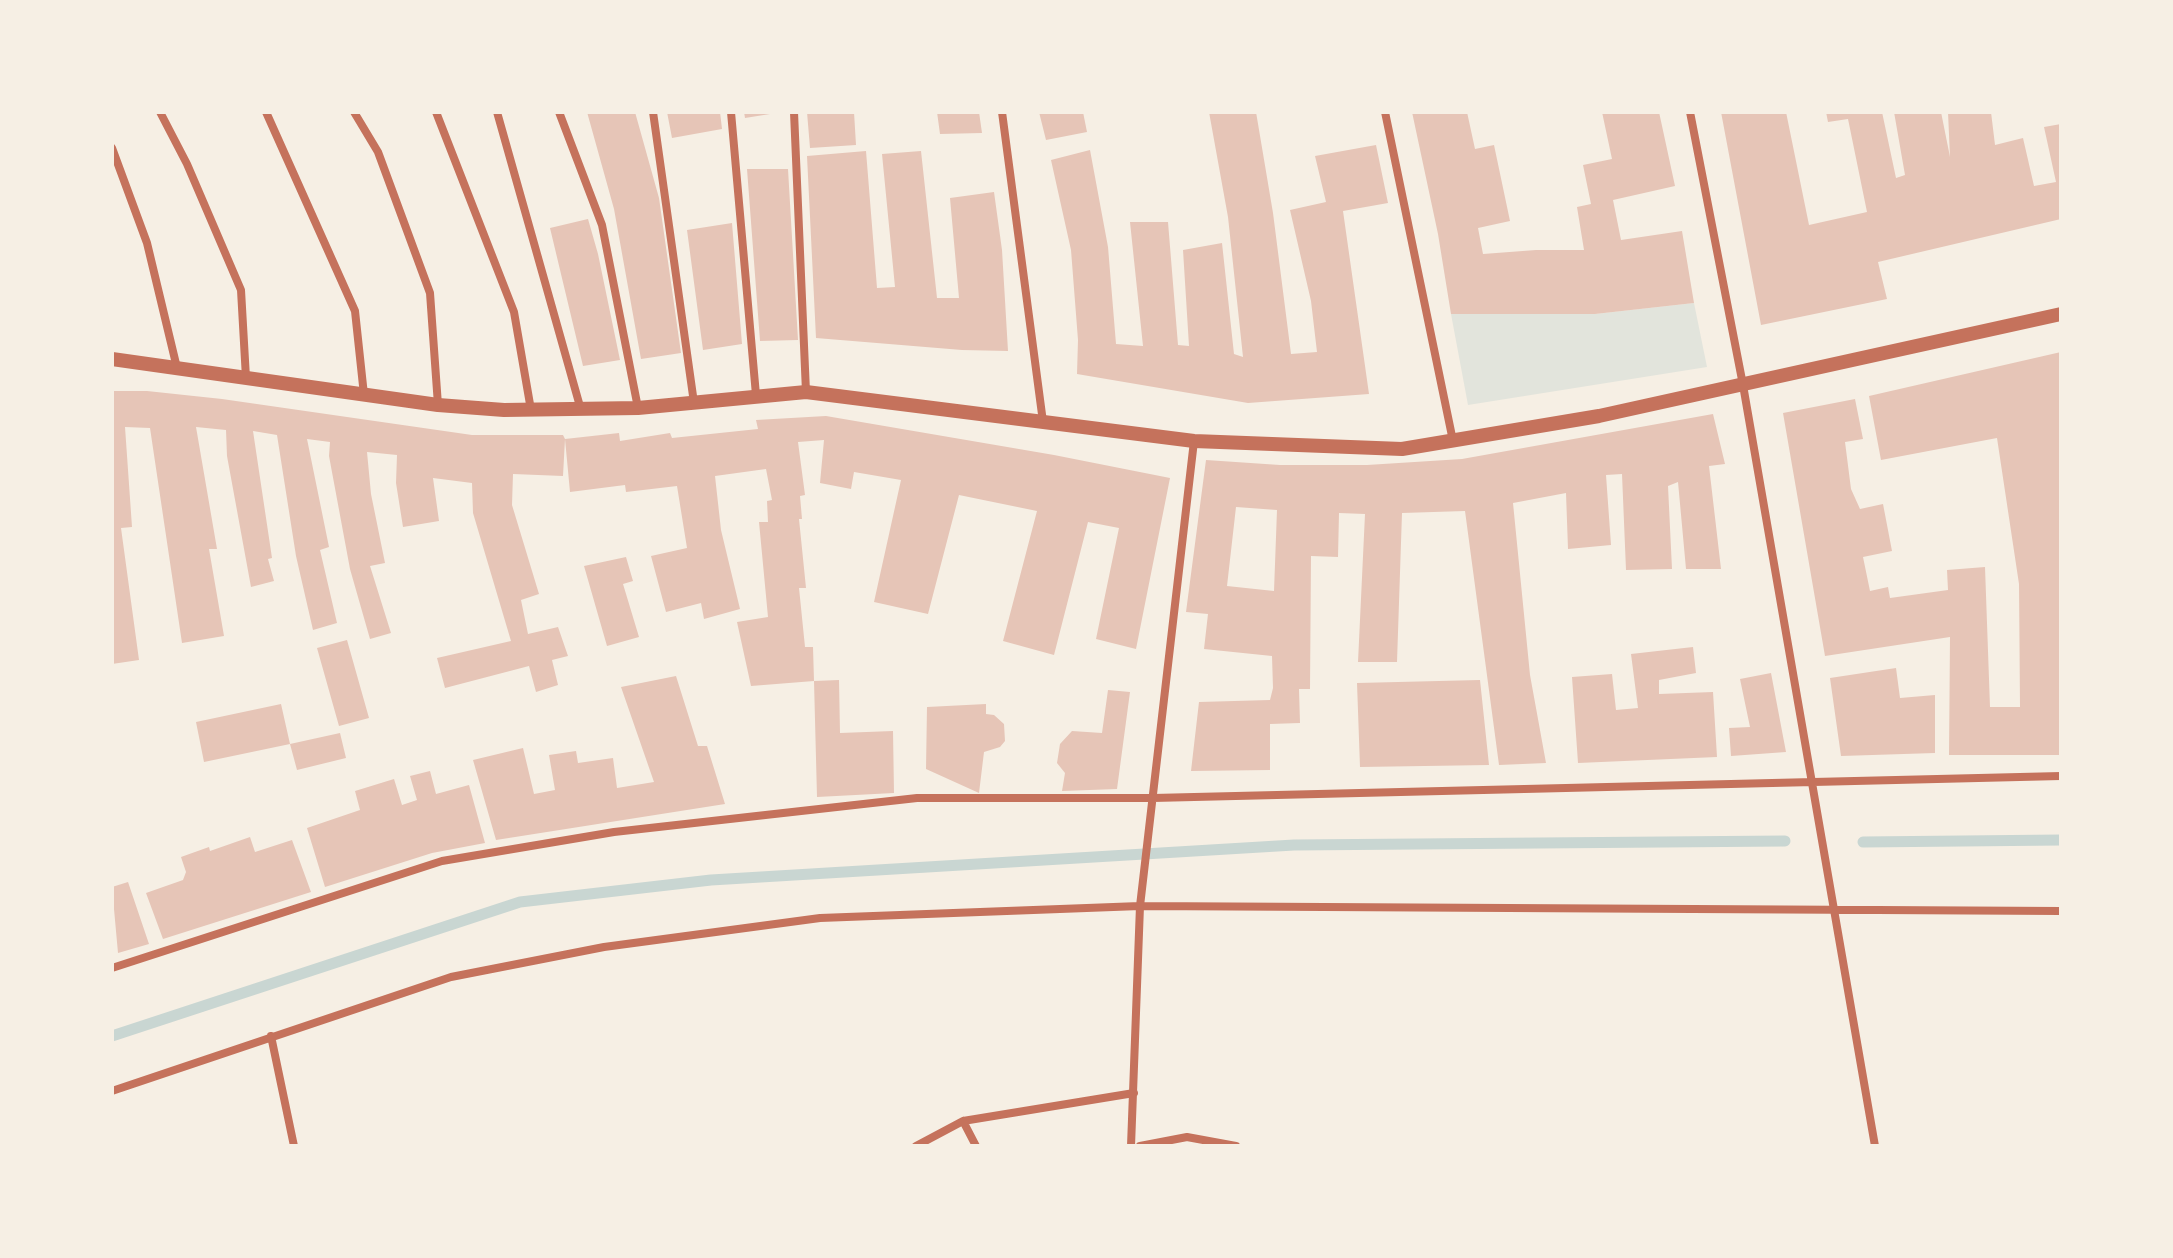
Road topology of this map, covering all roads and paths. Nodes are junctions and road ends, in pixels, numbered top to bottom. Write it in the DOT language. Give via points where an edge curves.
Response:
graph roads {
  1 [pos="160,112"];
  2 [pos="266,112"];
  3 [pos="354,112"];
  4 [pos="436,112"];
  5 [pos="497,112"];
  6 [pos="559,112"];
  7 [pos="653,112"];
  8 [pos="731,112"];
  9 [pos="794,112"];
  10 [pos="1002,112"];
  11 [pos="1385,112"];
  12 [pos="1690,112"];
  13 [pos="112,148"];
  14 [pos="2061,314"];
  15 [pos="112,359"];
  16 [pos="177,368"];
  17 [pos="246,378"];
  18 [pos="1743,385"];
  19 [pos="806,392"];
  20 [pos="364,395"];
  21 [pos="756,395"];
  22 [pos="694,403"];
  23 [pos="438,405"];
  24 [pos="638,408"];
  25 [pos="531,410"];
  26 [pos="581,411"];
  27 [pos="1043,422"];
  28 [pos="1194,441"];
  29 [pos="1453,442"];
  30 [pos="2061,776"];
  31 [pos="1810,781"];
  32 [pos="1153,798"];
  33 [pos="1140,906"];
  34 [pos="1836,911"];
  35 [pos="2061,911"];
  36 [pos="112,968"];
  37 [pos="271,1036"];
  38 [pos="112,1091"];
  39 [pos="1134,1093"];
  40 [pos="963,1121"];
  41 [pos="294,1146"];
  42 [pos="916,1146"];
  43 [pos="976,1146"];
  44 [pos="1131,1146"];
  45 [pos="1140,1146"];
  46 [pos="1236,1146"];
  47 [pos="1875,1146"];
  1 -- 17 [label="street" via="241,290"];
  2 -- 20 [label="street" via="355,311"];
  3 -- 23 [label="street" via="378,152 430,293"];
  4 -- 25 [label="street" via="514,312"];
  5 -- 26 [label="street"];
  6 -- 24 [label="street" via="602,225"];
  7 -- 22 [label="street"];
  8 -- 21 [label="street"];
  9 -- 19 [label="street"];
  10 -- 27 [label="street"];
  11 -- 29 [label="street"];
  12 -- 18 [label="street"];
  13 -- 16 [label="street" via="147,243"];
  14 -- 18 [label="street"];
  15 -- 16 [label="street"];
  16 -- 17 [label="street"];
  17 -- 20 [label="street"];
  18 -- 29 [label="street"];
  18 -- 31 [label="street"];
  19 -- 21 [label="street"];
  19 -- 27 [label="street"];
  20 -- 23 [label="street"];
  21 -- 22 [label="street"];
  22 -- 24 [label="street"];
  23 -- 25 [label="street"];
  24 -- 26 [label="street"];
  25 -- 26 [label="street"];
  27 -- 28 [label="street"];
  28 -- 29 [label="street" via="1386,449"];
  28 -- 32 [label="street"];
  30 -- 31 [label="street"];
  31 -- 32 [label="street"];
  31 -- 34 [label="street"];
  32 -- 33 [label="street"];
  32 -- 36 [label="street" via="917,798 614,832 442,861"];
  33 -- 34 [label="street"];
  33 -- 37 [label="street" via="820,918 604,947 451,977"];
  33 -- 39 [label="street"];
  34 -- 35 [label="street"];
  34 -- 47 [label="street"];
  37 -- 38 [label="street"];
  37 -- 41 [label="street"];
  39 -- 40 [label="street"];
  39 -- 44 [label="street"];
  40 -- 42 [label="street"];
  40 -- 43 [label="street"];
  45 -- 46 [label="street" via="1187,1137"];
}
